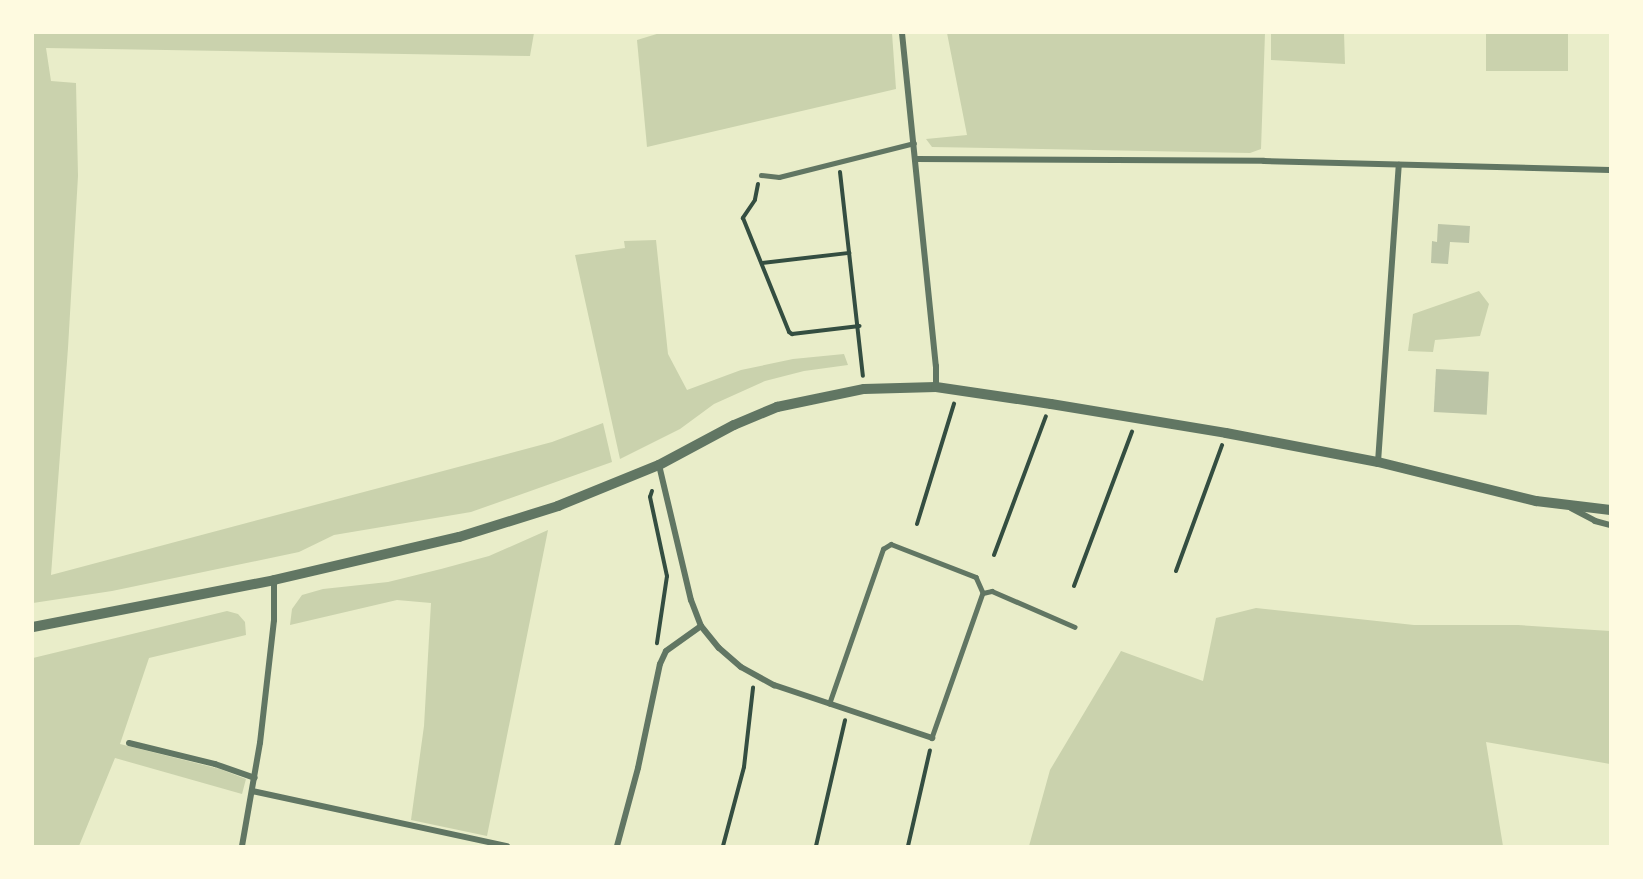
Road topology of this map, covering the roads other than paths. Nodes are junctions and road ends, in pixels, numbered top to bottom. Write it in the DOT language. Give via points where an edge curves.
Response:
graph roads {
  1 [pos="902,33"];
  2 [pos="914,143"];
  3 [pos="916,159"];
  4 [pos="1399,165"];
  5 [pos="1610,170"];
  6 [pos="761,175"];
  7 [pos="936,387"];
  8 [pos="1378,462"];
  9 [pos="659,465"];
  10 [pos="1568,506"];
  11 [pos="1610,510"];
  12 [pos="1610,525"];
  13 [pos="274,580"];
  14 [pos="983,593"];
  15 [pos="701,626"];
  16 [pos="33,627"];
  17 [pos="1075,627"];
  18 [pos="829,704"];
  19 [pos="932,738"];
  20 [pos="129,743"];
  21 [pos="255,778"];
  22 [pos="252,791"];
  23 [pos="242,846"];
  24 [pos="507,846"];
  25 [pos="616,846"];
  1 -- 2 [label="street"];
  2 -- 3 [label="street"];
  2 -- 6 [label="lane" via="779,177"];
  3 -- 4 [label="street"];
  3 -- 7 [label="street"];
  4 -- 5 [label="street"];
  4 -- 8 [label="street"];
  7 -- 8 [label="street" via="1226,433"];
  7 -- 9 [label="street" via="864,389 777,406"];
  8 -- 10 [label="street" via="1478,489"];
  9 -- 13 [label="street" via="558,506 459,537"];
  9 -- 15 [label="street"];
  10 -- 11 [label="street"];
  10 -- 12 [label="street" via="1595,522"];
  13 -- 16 [label="street"];
  13 -- 21 [label="street" via="274,620"];
  14 -- 17 [label="lane" via="992,591"];
  14 -- 18 [label="lane" via="976,576 891,544 883,549"];
  14 -- 19 [label="lane"];
  15 -- 18 [label="street" via="730,658 755,675"];
  15 -- 25 [label="street" via="666,651 660,664 638,768"];
  18 -- 19 [label="street"];
  20 -- 21 [label="street"];
  21 -- 22 [label="street"];
  22 -- 23 [label="street"];
  22 -- 24 [label="street"];
}
